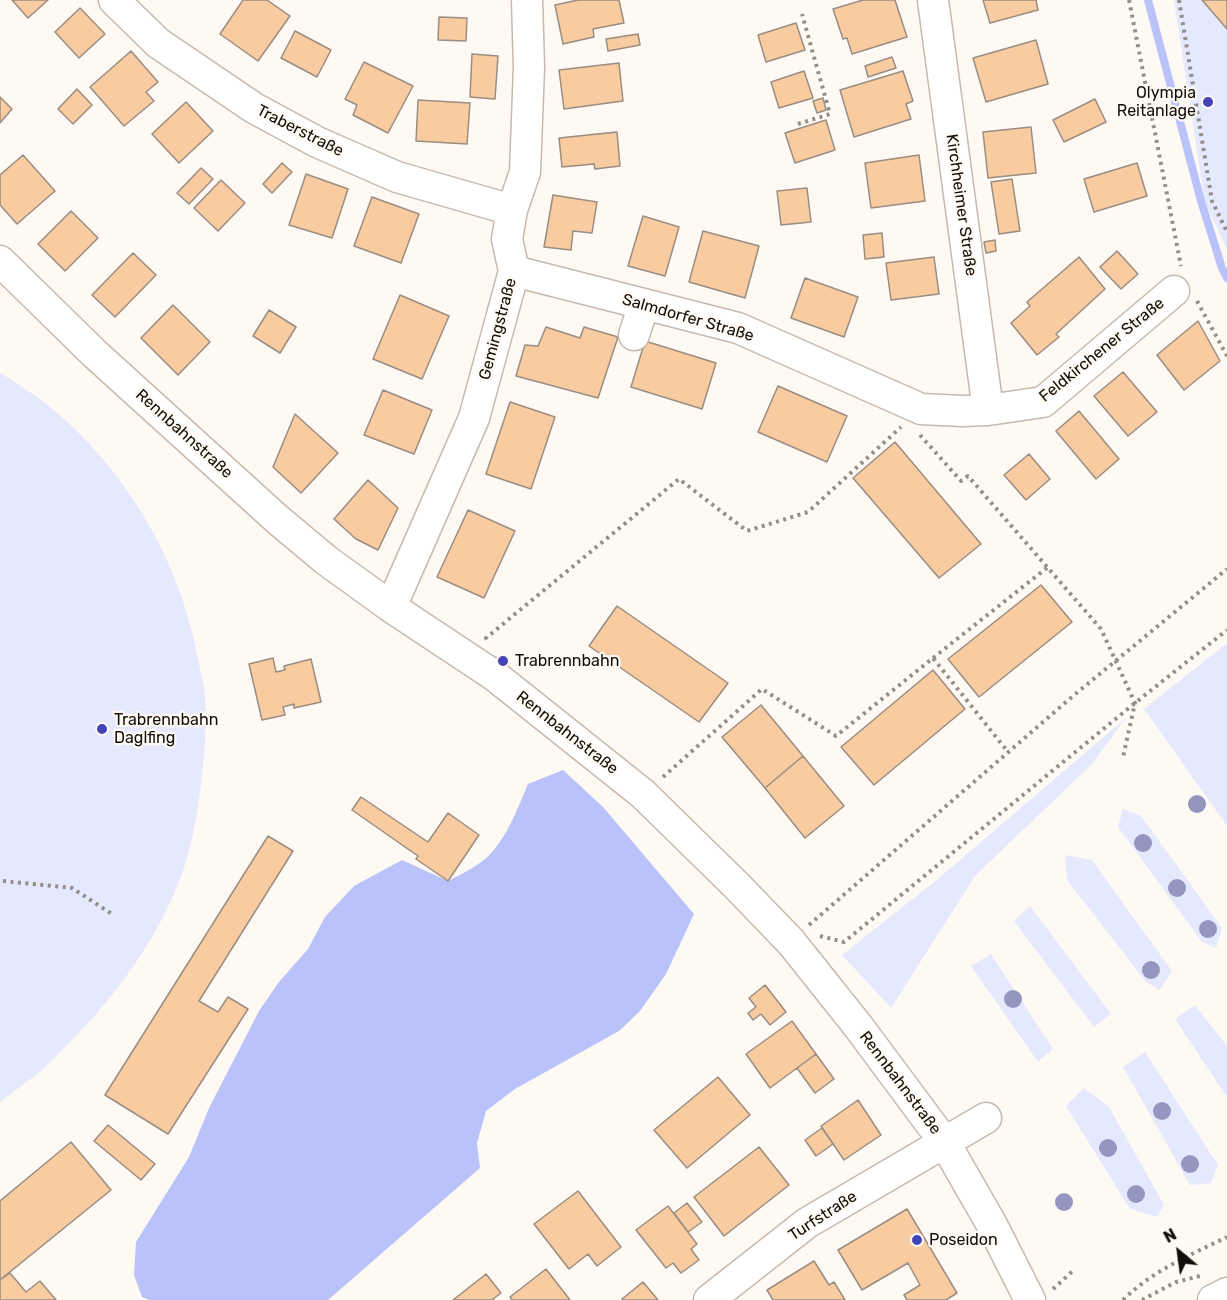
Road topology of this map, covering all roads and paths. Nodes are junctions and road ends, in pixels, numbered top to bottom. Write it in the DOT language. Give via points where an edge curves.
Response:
graph roads {
  1 [pos="114,0"];
  2 [pos="527,0"];
  3 [pos="933,0"];
  4 [pos="1129,0"];
  5 [pos="1179,0"];
  6 [pos="802,14"];
  7 [pos="798,123"];
  8 [pos="512,210"];
  9 [pos="1227,232"];
  10 [pos="0,261"];
  11 [pos="514,271"];
  12 [pos="1174,291"];
  13 [pos="644,304"];
  14 [pos="634,335"];
  15 [pos="1227,356"];
  16 [pos="988,410"];
  17 [pos="914,415"];
  18 [pos="1048,567"];
  19 [pos="1227,569"];
  20 [pos="391,608"];
  21 [pos="1227,630"];
  22 [pos="933,658"];
  23 [pos="1114,663"];
  24 [pos="490,673"];
  25 [pos="1135,703"];
  26 [pos="1008,752"];
  27 [pos="1123,757"];
  28 [pos="643,794"];
  29 [pos="3,881"];
  30 [pos="112,914"];
  31 [pos="797,936"];
  32 [pos="986,1118"];
  33 [pos="945,1143"];
  34 [pos="1227,1237"];
  35 [pos="1075,1269"];
  36 [pos="1208,1287"];
  37 [pos="1227,1293"];
  38 [pos="1041,1295"];
  39 [pos="709,1300"];
  40 [pos="1123,1300"];
  41 [pos="1142,1300"];
  1 -- 8 [label="street, Traberstraße" via="158,43 254,108 317,142 397,177"];
  2 -- 8 [label="street, Gemingstraße" via="525,172"];
  3 -- 16 [label="street, Kirchheimer Straße"];
  4 -- 12 [label="path" via="1183,274"];
  5 -- 9 [label="path" via="1212,201"];
  6 -- 7 [label="path" via="830,114"];
  8 -- 11 [label="street, Gemingstraße" via="507,239"];
  10 -- 20 [label="street, Rennbahnstraße" via="95,354 277,519"];
  11 -- 13 [label="street, Salmdorfer Straße"];
  11 -- 20 [label="street, Gemingstraße" via="474,418"];
  12 -- 15 [label="path" via="1190,288"];
  12 -- 16 [label="street, Feldkirchener Straße" via="1043,402"];
  13 -- 14 [label="street"];
  13 -- 17 [label="street, Salmdorfer Straße" via="738,328"];
  16 -- 17 [label="street, Feldkirchener Straße"];
  17 -- 18 [label="path" via="961,481 968,476"];
  17 -- 24 [label="path" via="808,512 747,531 679,479 486,638 504,651"];
  18 -- 22 [label="path"];
  18 -- 23 [label="path" via="1101,629"];
  19 -- 23 [label="path"];
  20 -- 24 [label="street, Rennbahnstraße"];
  21 -- 25 [label="path"];
  22 -- 26 [label="path"];
  22 -- 28 [label="path" via="837,736 762,689"];
  23 -- 25 [label="path"];
  23 -- 26 [label="path"];
  24 -- 28 [label="street, Rennbahnstraße"];
  25 -- 27 [label="path"];
  25 -- 31 [label="path" via="844,942"];
  26 -- 31 [label="path"];
  28 -- 31 [label="street, Rennbahnstraße"];
  29 -- 30 [label="path" via="72,888"];
  31 -- 33 [label="street, Rennbahnstraße"];
  32 -- 33 [label="street, Turfstraße"];
  33 -- 38 [label="street, Rennbahnstraße" via="992,1225"];
  33 -- 39 [label="street, Turfstraße" via="807,1223"];
  34 -- 40 [label="path" via="1162,1269"];
  35 -- 38 [label="path"];
  36 -- 37 [label="street"];
  36 -- 41 [label="path" via="1176,1282"];
}
